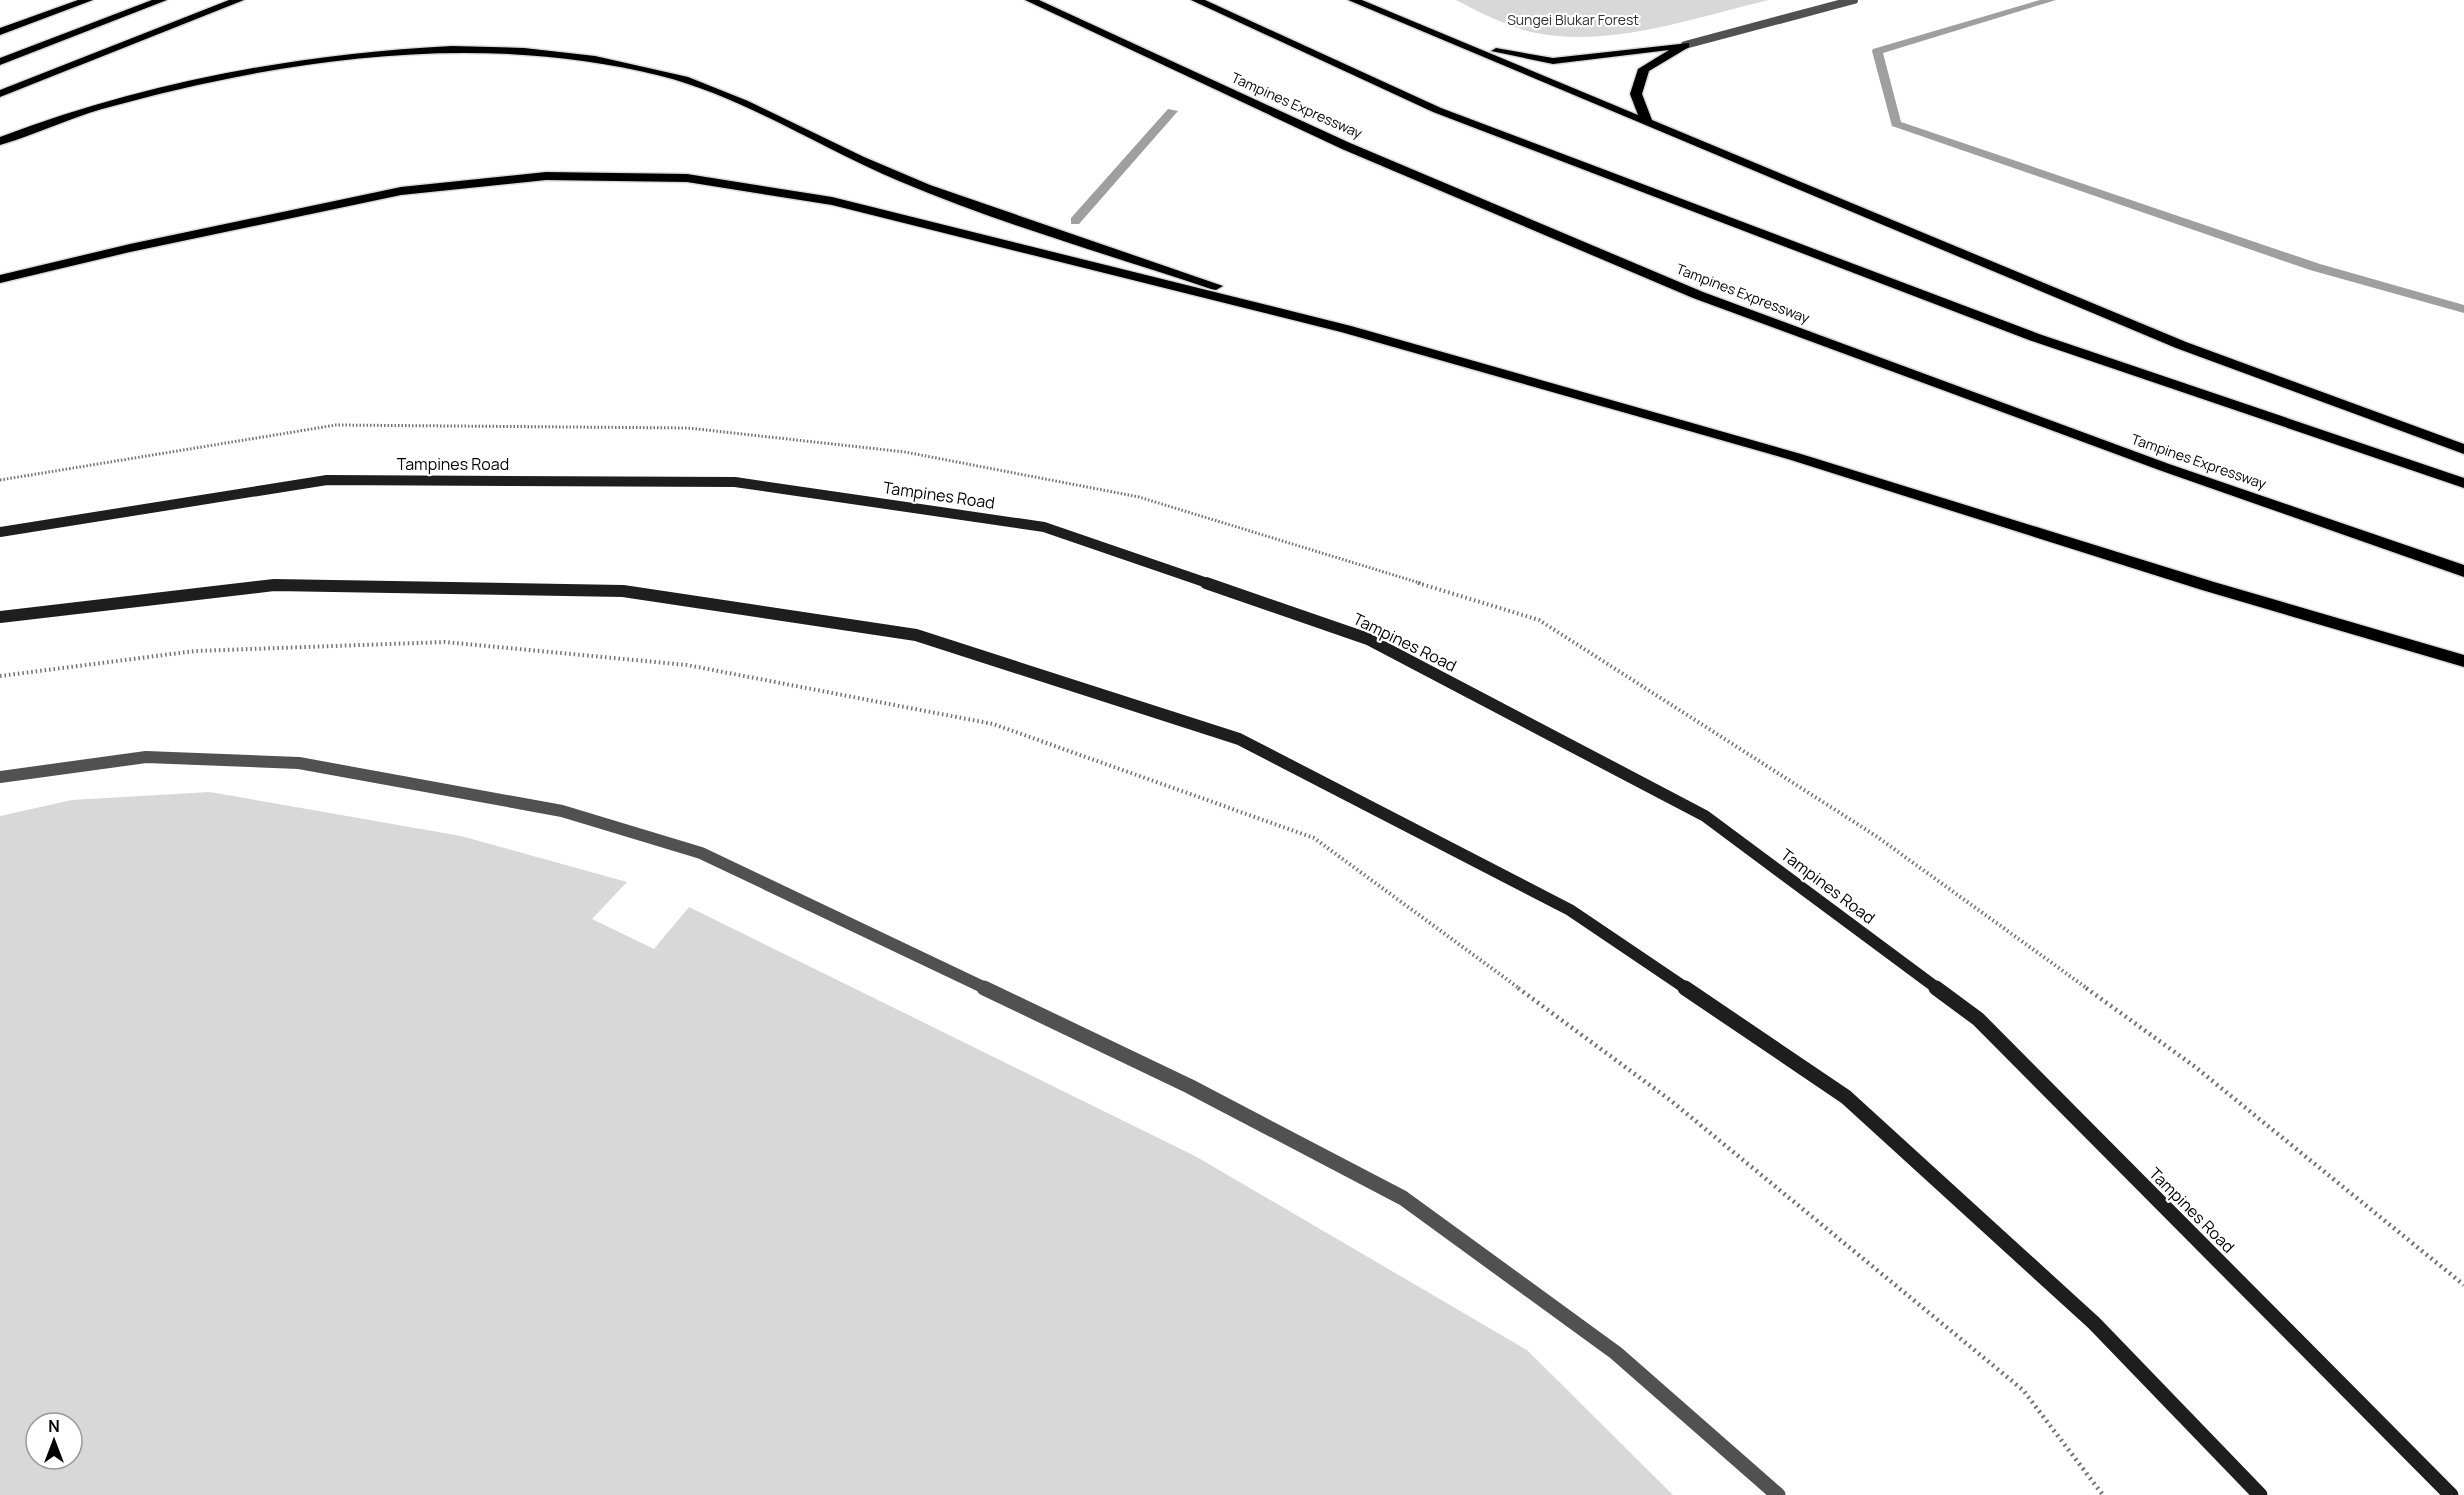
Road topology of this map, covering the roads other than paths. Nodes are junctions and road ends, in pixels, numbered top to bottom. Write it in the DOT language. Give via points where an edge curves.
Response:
graph roads {
  1 [pos="88,0"];
  2 [pos="162,0"];
  3 [pos="240,0"];
  4 [pos="1030,0"];
  5 [pos="1196,0"];
  6 [pos="1353,0"];
  7 [pos="1854,0"];
  8 [pos="0,32"];
  9 [pos="1462,45"];
  10 [pos="1685,45"];
  11 [pos="0,62"];
  12 [pos="0,94"];
  13 [pos="1647,122"];
  14 [pos="0,141"];
  15 [pos="0,279"];
  16 [pos="1346,329"];
  17 [pos="2464,448"];
  18 [pos="2464,483"];
  19 [pos="0,532"];
  20 [pos="2464,571"];
  21 [pos="0,617"];
  22 [pos="2464,661"];
  23 [pos="0,777"];
  24 [pos="1778,1495"];
  25 [pos="2260,1495"];
  26 [pos="2451,1495"];
  1 -- 8 [label="highway"];
  2 -- 11 [label="highway"];
  3 -- 12 [label="highway"];
  4 -- 20 [label="highway, Tampines Expressway" via="1346,146 1698,295 2164,467"];
  5 -- 18 [label="highway" via="1459,119 2034,337"];
  6 -- 9 [label="highway"];
  7 -- 10 [label="street"];
  9 -- 10 [label="highway" via="1553,61"];
  9 -- 13 [label="highway"];
  10 -- 13 [label="highway" via="1644,69 1636,94"];
  13 -- 17 [label="highway" via="2181,345"];
  14 -- 16 [label="highway" via="95,107 222,76 326,59 455,50 555,52 664,73 742,100 926,188"];
  15 -- 16 [label="highway" via="401,191 546,176 687,178 832,201"];
  16 -- 22 [label="highway" via="1796,458"];
  19 -- 26 [label="main road, Tampines Road" via="327,480 735,482 1044,528 1368,639 1705,816 1978,1019"];
  21 -- 25 [label="main road" via="274,585 623,591 916,635 1239,739 1570,910 1846,1097 2094,1323"];
  23 -- 24 [label="street" via="146,757 299,763 562,811 700,853 1189,1086 1402,1198 1616,1353"];
}
